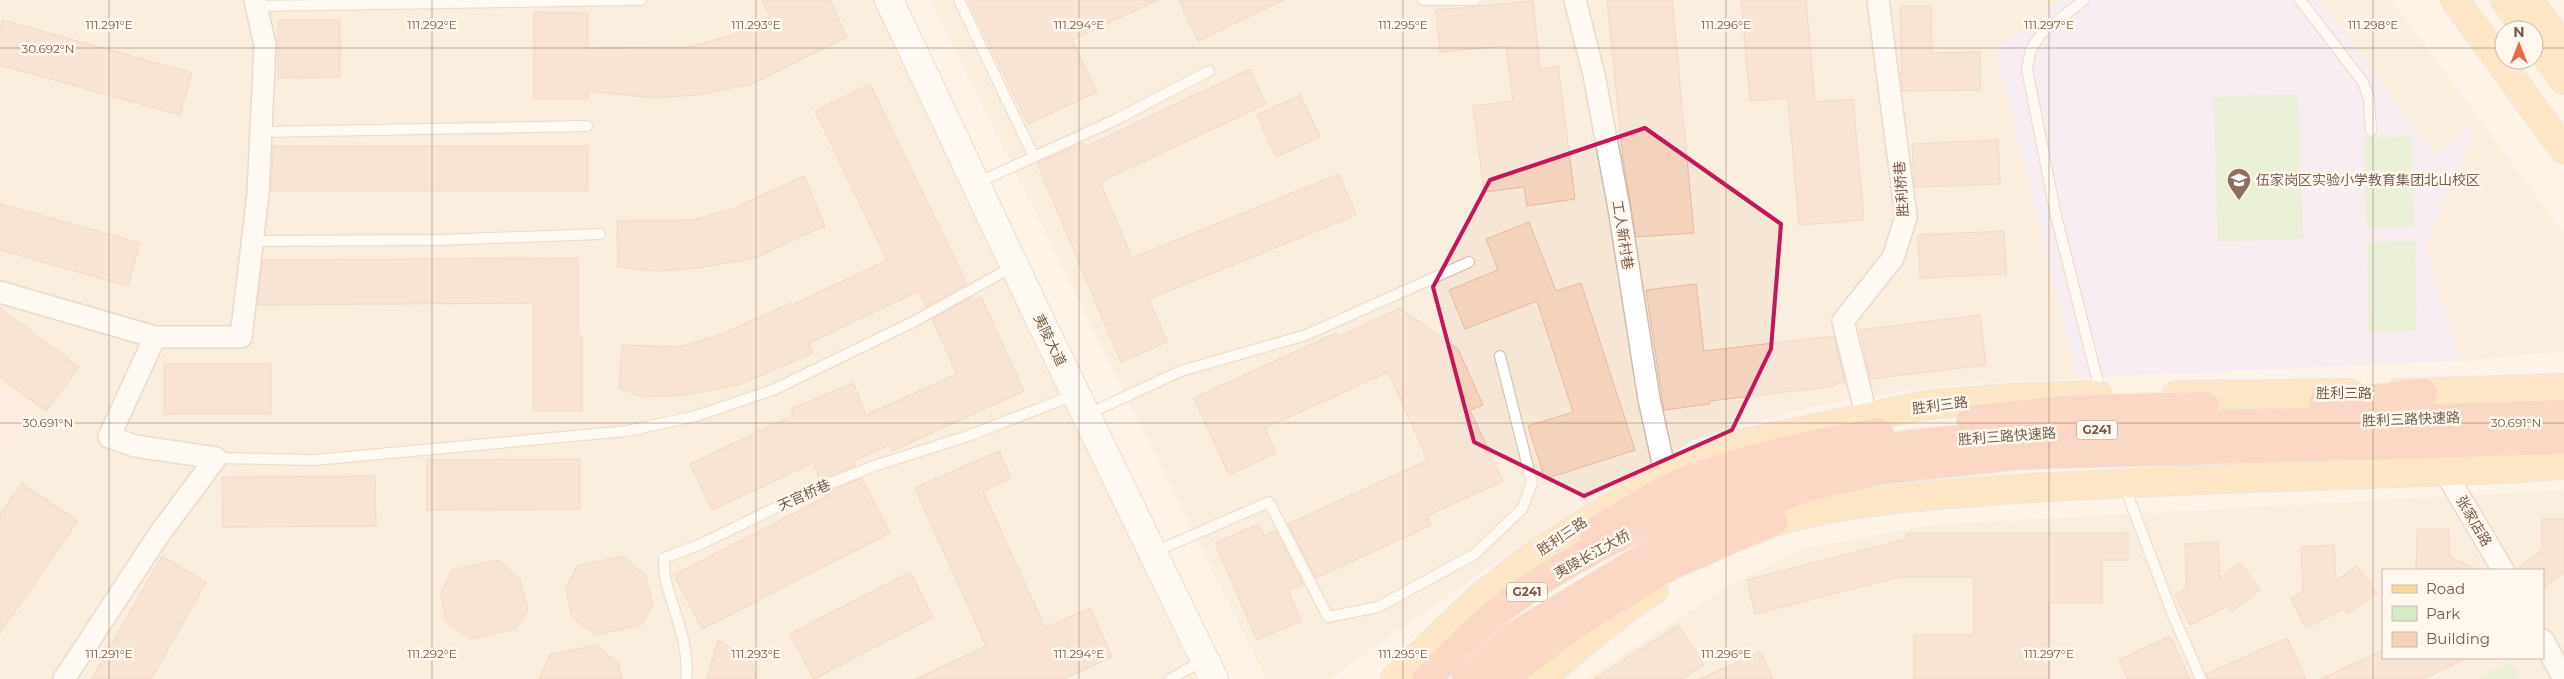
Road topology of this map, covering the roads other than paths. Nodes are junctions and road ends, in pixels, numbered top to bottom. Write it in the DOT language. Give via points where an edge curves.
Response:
graph roads {
  1 [pos="641,0"];
  2 [pos="889,0"];
  3 [pos="907,0"];
  4 [pos="960,0"];
  5 [pos="1423,0"];
  6 [pos="1475,0"];
  7 [pos="1575,0"];
  8 [pos="1878,0"];
  9 [pos="2084,0"];
  10 [pos="2300,0"];
  11 [pos="2455,0"];
  12 [pos="2477,0"];
  13 [pos="2505,0"];
  14 [pos="2528,0"];
  15 [pos="256,3"];
  16 [pos="2520,20"];
  17 [pos="2494,25"];
  18 [pos="2564,46"];
  19 [pos="2544,53"];
  20 [pos="2527,70"];
  21 [pos="1209,71"];
  22 [pos="2564,80"];
  23 [pos="2564,119"];
  24 [pos="588,126"];
  25 [pos="2371,131"];
  26 [pos="260,132"];
  27 [pos="2564,150"];
  28 [pos="1034,157"];
  29 [pos="990,177"];
  30 [pos="600,234"];
  31 [pos="252,241"];
  32 [pos="1468,262"];
  33 [pos="1015,266"];
  34 [pos="0,292"];
  35 [pos="155,337"];
  36 [pos="1500,356"];
  37 [pos="2560,386"];
  38 [pos="2423,393"];
  39 [pos="2101,395"];
  40 [pos="1064,400"];
  41 [pos="1101,408"];
  42 [pos="2564,414"];
  43 [pos="1867,418"];
  44 [pos="2564,440"];
  45 [pos="216,458"];
  46 [pos="2564,465"];
  47 [pos="1665,472"];
  48 [pos="2445,472"];
  49 [pos="2123,484"];
  50 [pos="1773,521"];
  51 [pos="1643,526"];
  52 [pos="1168,546"];
  53 [pos="1655,551"];
  54 [pos="2502,569"];
  55 [pos="1507,604"];
  56 [pos="2544,642"];
  57 [pos="1223,674"];
  58 [pos="64,679"];
  59 [pos="686,679"];
  60 [pos="1170,679"];
  61 [pos="1395,679"];
  62 [pos="1427,679"];
  63 [pos="1466,679"];
  64 [pos="1503,679"];
  65 [pos="1542,679"];
  66 [pos="2201,679"];
  67 [pos="2564,679"];
  1 -- 15 [label="lane"];
  2 -- 33 [label="main road, 夷陵大道"];
  3 -- 29 [label="main road, 夷陵大道"];
  4 -- 28 [label="lane"];
  5 -- 6 [label="lane"];
  7 -- 47 [label="street, 工人新村巷" via="1594,75 1649,399"];
  8 -- 43 [label="street, 胜利桥巷" via="1906,217 1893,258 1843,321"];
  9 -- 39 [label="lane" via="2042,33 2031,49 2028,69 2056,216"];
  10 -- 25 [label="lane" via="2363,82 2369,99"];
  11 -- 27 [label="main road"];
  12 -- 17 [label="main road"];
  13 -- 16 [label="main road"];
  14 -- 18 [label="main road"];
  15 -- 26 [label="street" via="265,45"];
  19 -- 22 [label="main road"];
  20 -- 23 [label="main road"];
  21 -- 28 [label="lane" via="1117,119"];
  24 -- 26 [label="lane"];
  26 -- 31 [label="street" via="258,194"];
  28 -- 29 [label="lane"];
  29 -- 41 [label="main road, 夷陵大道"];
  30 -- 31 [label="lane" via="438,240"];
  31 -- 35 [label="street" via="241,337"];
  32 -- 41 [label="lane" via="1306,335 1181,371"];
  33 -- 45 [label="lane" via="912,322 773,390 696,416 627,430 316,460"];
  33 -- 57 [label="main road, 夷陵大道"];
  34 -- 35 [label="street"];
  35 -- 45 [label="street" via="109,437 135,446"];
  36 -- 52 [label="lane" via="1532,483 1522,509 1475,554 1378,607 1328,617 1269,502"];
  37 -- 38 [label="main road, 胜利三路"];
  38 -- 39 [label="main road, 胜利三路"];
  38 -- 55 [label="highway" via="2350,402 2063,410 1919,425 1822,442 1727,467 1675,486 1591,533"];
  39 -- 43 [label="main road, 胜利三路" via="1926,405"];
  40 -- 59 [label="lane, 天官桥巷" via="968,436 874,466 806,493 699,545 664,558 666,584 678,618"];
  41 -- 52 [label="main road, 夷陵大道"];
  42 -- 51 [label="highway, 胜利三路快速路 / G241" via="2180,426 1950,440 1871,451 1799,469 1721,493"];
  43 -- 47 [label="main road, 胜利三路" via="1740,444"];
  44 -- 53 [label="highway, 胜利三路快速路 / G241" via="2022,455 1881,470 1808,487 1732,515"];
  45 -- 58 [label="street" via="160,533"];
  46 -- 48 [label="main road"];
  47 -- 61 [label="main road, 胜利三路" via="1534,555 1477,600"];
  48 -- 49 [label="main road"];
  48 -- 54 [label="street, 张家店路"];
  49 -- 50 [label="main road" via="1886,499"];
  49 -- 66 [label="lane"];
  50 -- 64 [label="highway" via="1668,567 1577,623"];
  50 -- 65 [label="main road" via="1713,553 1631,604"];
  51 -- 55 [label="highway, 夷陵长江大桥 / G241" via="1574,561"];
  52 -- 57 [label="main road, 夷陵大道"];
  53 -- 63 [label="highway, 夷陵长江大桥 / G241" via="1511,638"];
  55 -- 62 [label="highway, 夷陵长江大桥 / G241" via="1460,644"];
  56 -- 67 [label="street"];
  57 -- 60 [label="lane"];
}
